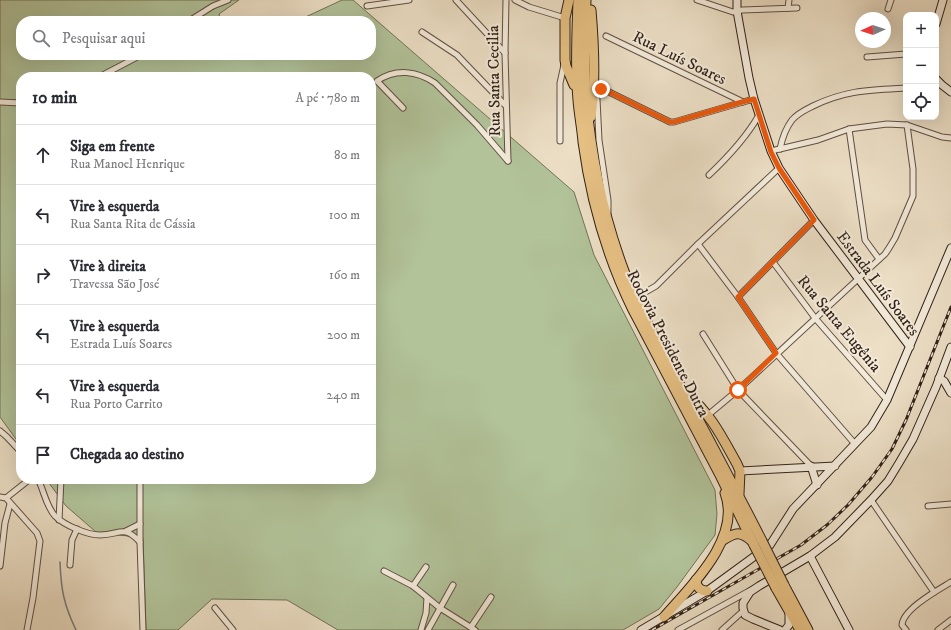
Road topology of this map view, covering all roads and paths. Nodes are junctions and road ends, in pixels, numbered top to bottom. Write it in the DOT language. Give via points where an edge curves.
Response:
graph roads {
  1 [pos="228,0"];
  2 [pos="409,0"];
  3 [pos="456,0"];
  4 [pos="506,0"];
  5 [pos="515,0"];
  6 [pos="569,0"];
  7 [pos="578,0"];
  8 [pos="586,0"];
  9 [pos="590,0"];
  10 [pos="697,0"];
  11 [pos="737,0"];
  12 [pos="789,0"];
  13 [pos="891,0"];
  14 [pos="943,0"];
  15 [pos="367,6"];
  16 [pos="788,8"];
  17 [pos="797,8"];
  18 [pos="888,9"];
  19 [pos="737,11"];
  20 [pos="939,14"];
  21 [pos="197,16"];
  22 [pos="565,18"];
  23 [pos="422,32"];
  24 [pos="606,36"];
  25 [pos="505,53"];
  26 [pos="903,54"];
  27 [pos="867,57"];
  28 [pos="131,60"];
  29 [pos="565,60"];
  30 [pos="109,72"];
  31 [pos="939,83"];
  32 [pos="594,87"];
  33 [pos="903,88"];
  34 [pos="951,92"];
  35 [pos="754,99"];
  36 [pos="0,102"];
  37 [pos="742,102"];
  38 [pos="16,103"];
  39 [pos="506,106"];
  40 [pos="403,108"];
  41 [pos="759,115"];
  42 [pos="907,125"];
  43 [pos="590,130"];
  44 [pos="849,130"];
  45 [pos="951,138"];
  46 [pos="560,140"];
  47 [pos="780,148"];
  48 [pos="771,152"];
  49 [pos="779,168"];
  50 [pos="709,175"];
  51 [pos="589,179"];
  52 [pos="607,217"];
  53 [pos="814,220"];
  54 [pos="698,244"];
  55 [pos="951,248"];
  56 [pos="879,259"];
  57 [pos="773,262"];
  58 [pos="859,278"];
  59 [pos="738,297"];
  60 [pos="635,298"];
  61 [pos="815,318"];
  62 [pos="703,334"];
  63 [pos="910,347"];
  64 [pos="951,347"];
  65 [pos="776,353"];
  66 [pos="940,378"];
  67 [pos="669,381"];
  68 [pos="738,390"];
  69 [pos="684,391"];
  70 [pos="951,394"];
  71 [pos="887,400"];
  72 [pos="708,415"];
  73 [pos="0,431"];
  74 [pos="855,444"];
  75 [pos="16,447"];
  76 [pos="811,466"];
  77 [pos="835,466"];
  78 [pos="740,471"];
  79 [pos="23,484"];
  80 [pos="40,484"];
  81 [pos="61,484"];
  82 [pos="140,484"];
  83 [pos="817,485"];
  84 [pos="739,496"];
  85 [pos="3,498"];
  86 [pos="871,500"];
  87 [pos="10,504"];
  88 [pos="951,504"];
  89 [pos="928,506"];
  90 [pos="59,520"];
  91 [pos="140,524"];
  92 [pos="77,529"];
  93 [pos="126,531"];
  94 [pos="723,540"];
  95 [pos="140,542"];
  96 [pos="756,543"];
  97 [pos="810,556"];
  98 [pos="70,565"];
  99 [pos="0,566"];
  100 [pos="426,567"];
  101 [pos="384,571"];
  102 [pos="696,580"];
  103 [pos="951,582"];
  104 [pos="453,585"];
  105 [pos="413,586"];
  106 [pos="759,586"];
  107 [pos="780,587"];
  108 [pos="707,591"];
  109 [pos="934,592"];
  110 [pos="491,597"];
  111 [pos="427,598"];
  112 [pos="215,608"];
  113 [pos="440,608"];
  114 [pos="788,609"];
  115 [pos="743,611"];
  116 [pos="798,613"];
  117 [pos="664,617"];
  118 [pos="951,620"];
  119 [pos="473,628"];
  120 [pos="27,630"];
  121 [pos="143,630"];
  122 [pos="233,630"];
  123 [pos="421,630"];
  124 [pos="428,630"];
  125 [pos="641,630"];
  126 [pos="678,630"];
  127 [pos="722,630"];
  128 [pos="780,630"];
  129 [pos="785,630"];
  130 [pos="800,630"];
  131 [pos="808,630"];
  132 [pos="813,630"];
  133 [pos="849,630"];
  134 [pos="906,630"];
  135 [pos="938,630"];
  1 -- 21 [label="street"];
  2 -- 15 [label="street"];
  3 -- 25 [label="street"];
  4 -- 25 [label="street, Rua Santa Cecilia"];
  5 -- 22 [label="street"];
  6 -- 22 [label="highway"];
  7 -- 51 [label="highway, Rodovia Presidente Dutra" via="578,101"];
  8 -- 43 [label="highway, Rodovia Presidente Dutra" via="584,60"];
  9 -- 32 [label="highway"];
  10 -- 19 [label="street" via="733,12"];
  11 -- 19 [label="main road, Estrada Luís Soares"];
  12 -- 16 [label="street"];
  13 -- 18 [label="street"];
  14 -- 20 [label="main road"];
  16 -- 17 [label="street"];
  16 -- 19 [label="street"];
  19 -- 35 [label="main road, Estrada Luís Soares"];
  22 -- 29 [label="highway"];
  23 -- 39 [label="street" via="457,54"];
  24 -- 37 [label="street, Rua Luís Soares"];
  25 -- 39 [label="street, Rua Santa Cecilia"];
  26 -- 27 [label="street"];
  28 -- 30 [label="street"];
  29 -- 46 [label="street" via="560,83"];
  29 -- 51 [label="highway" via="573,84 585,172"];
  31 -- 34 [label="main road"];
  32 -- 37 [label="street" via="670,122"];
  32 -- 43 [label="highway"];
  32 -- 52 [label="street" via="608,200"];
  33 -- 47 [label="street" via="849,92 802,111 788,128"];
  35 -- 37 [label="street"];
  35 -- 41 [label="main road, Estrada Luís Soares"];
  36 -- 38 [label="street"];
  39 -- 40 [label="street, Rua Santa Cecilia" via="508,161 435,83 419,75 400,72 387,74 377,80"];
  41 -- 48 [label="main road, Estrada Luís Soares"];
  41 -- 50 [label="street" via="730,154"];
  42 -- 44 [label="street" via="887,124"];
  42 -- 45 [label="street"];
  42 -- 56 [label="street" via="913,169 913,196 895,238"];
  43 -- 52 [label="highway, Rodovia Presidente Dutra"];
  44 -- 47 [label="street"];
  44 -- 56 [label="street" via="865,240"];
  47 -- 48 [label="street"];
  48 -- 49 [label="main road, Estrada Luís Soares"];
  49 -- 53 [label="main road, Estrada Luís Soares"];
  49 -- 54 [label="street"];
  51 -- 67 [label="highway, Rodovia Presidente Dutra" via="595,209 621,286"];
  52 -- 60 [label="highway, Rodovia Presidente Dutra"];
  53 -- 57 [label="street"];
  53 -- 58 [label="main road, Estrada Luís Soares"];
  54 -- 59 [label="street"];
  54 -- 60 [label="street" via="656,286"];
  55 -- 63 [label="main road"];
  56 -- 58 [label="street"];
  57 -- 59 [label="street"];
  57 -- 61 [label="street, Rua Santa Eugênia"];
  58 -- 61 [label="street"];
  58 -- 63 [label="main road, Estrada Luís Soares"];
  59 -- 65 [label="street"];
  60 -- 69 [label="highway, Rodovia Presidente Dutra"];
  61 -- 65 [label="street"];
  61 -- 71 [label="street, Rua Santa Eugênia"];
  62 -- 68 [label="street"];
  63 -- 71 [label="main road, Estrada Luís Soares"];
  64 -- 66 [label="main road"];
  65 -- 68 [label="street"];
  65 -- 74 [label="street"];
  66 -- 70 [label="main road"];
  66 -- 86 [label="main road" via="907,450 891,477"];
  67 -- 94 [label="highway" via="726,495 728,522"];
  67 -- 96 [label="highway, Rodovia Presidente Dutra"];
  68 -- 72 [label="street"];
  68 -- 76 [label="street"];
  69 -- 72 [label="highway"];
  69 -- 84 [label="highway, Rodovia Presidente Dutra"];
  71 -- 74 [label="main road, Estrada Luís Soares" via="871,427"];
  72 -- 78 [label="highway"];
  73 -- 75 [label="street"];
  74 -- 77 [label="main road, Estrada Luís Soares"];
  76 -- 77 [label="main road"];
  76 -- 78 [label="main road"];
  76 -- 83 [label="main road"];
  77 -- 83 [label="main road, Estrada Luís Soares"];
  78 -- 84 [label="highway"];
  79 -- 85 [label="street"];
  80 -- 90 [label="street" via="50,508"];
  81 -- 90 [label="street"];
  82 -- 91 [label="street"];
  83 -- 108 [label="main road, Estrada Luís Soares" via="790,513 770,545"];
  84 -- 96 [label="highway, Rodovia Presidente Dutra"];
  85 -- 87 [label="street"];
  86 -- 97 [label="main road" via="835,537"];
  86 -- 109 [label="street"];
  87 -- 99 [label="street"];
  87 -- 120 [label="street" via="37,533 40,541"];
  88 -- 89 [label="street"];
  90 -- 92 [label="street"];
  91 -- 93 [label="street"];
  91 -- 95 [label="street"];
  92 -- 93 [label="street" via="99,535"];
  92 -- 98 [label="street" via="72,540"];
  93 -- 95 [label="street"];
  94 -- 96 [label="highway" via="740,534"];
  94 -- 102 [label="highway"];
  95 -- 121 [label="street"];
  96 -- 107 [label="highway, Rodovia Presidente Dutra, bridge"];
  97 -- 106 [label="main road"];
  97 -- 133 [label="main road"];
  100 -- 105 [label="street"];
  101 -- 105 [label="street"];
  102 -- 108 [label="highway" via="699,589"];
  102 -- 117 [label="highway"];
  103 -- 109 [label="street"];
  104 -- 113 [label="street"];
  105 -- 111 [label="street"];
  106 -- 115 [label="main road" via="746,598"];
  106 -- 126 [label="street"];
  107 -- 114 [label="highway, Rodovia Presidente Dutra"];
  107 -- 116 [label="highway, Rodovia Presidente Dutra"];
  108 -- 117 [label="main road, Estrada Luís Soares"];
  109 -- 134 [label="street" via="904,617 902,625"];
  110 -- 119 [label="street"];
  111 -- 113 [label="street"];
  111 -- 123 [label="street"];
  112 -- 122 [label="street"];
  113 -- 119 [label="street"];
  113 -- 124 [label="street"];
  114 -- 129 [label="main road" via="789,625"];
  114 -- 130 [label="highway, Rodovia Presidente Dutra"];
  115 -- 127 [label="street"];
  115 -- 128 [label="main road" via="749,618"];
  116 -- 131 [label="highway, Rodovia Presidente Dutra"];
  116 -- 132 [label="highway" via="807,620"];
  117 -- 125 [label="main road, Estrada Luís Soares"];
  118 -- 135 [label="street"];
}
